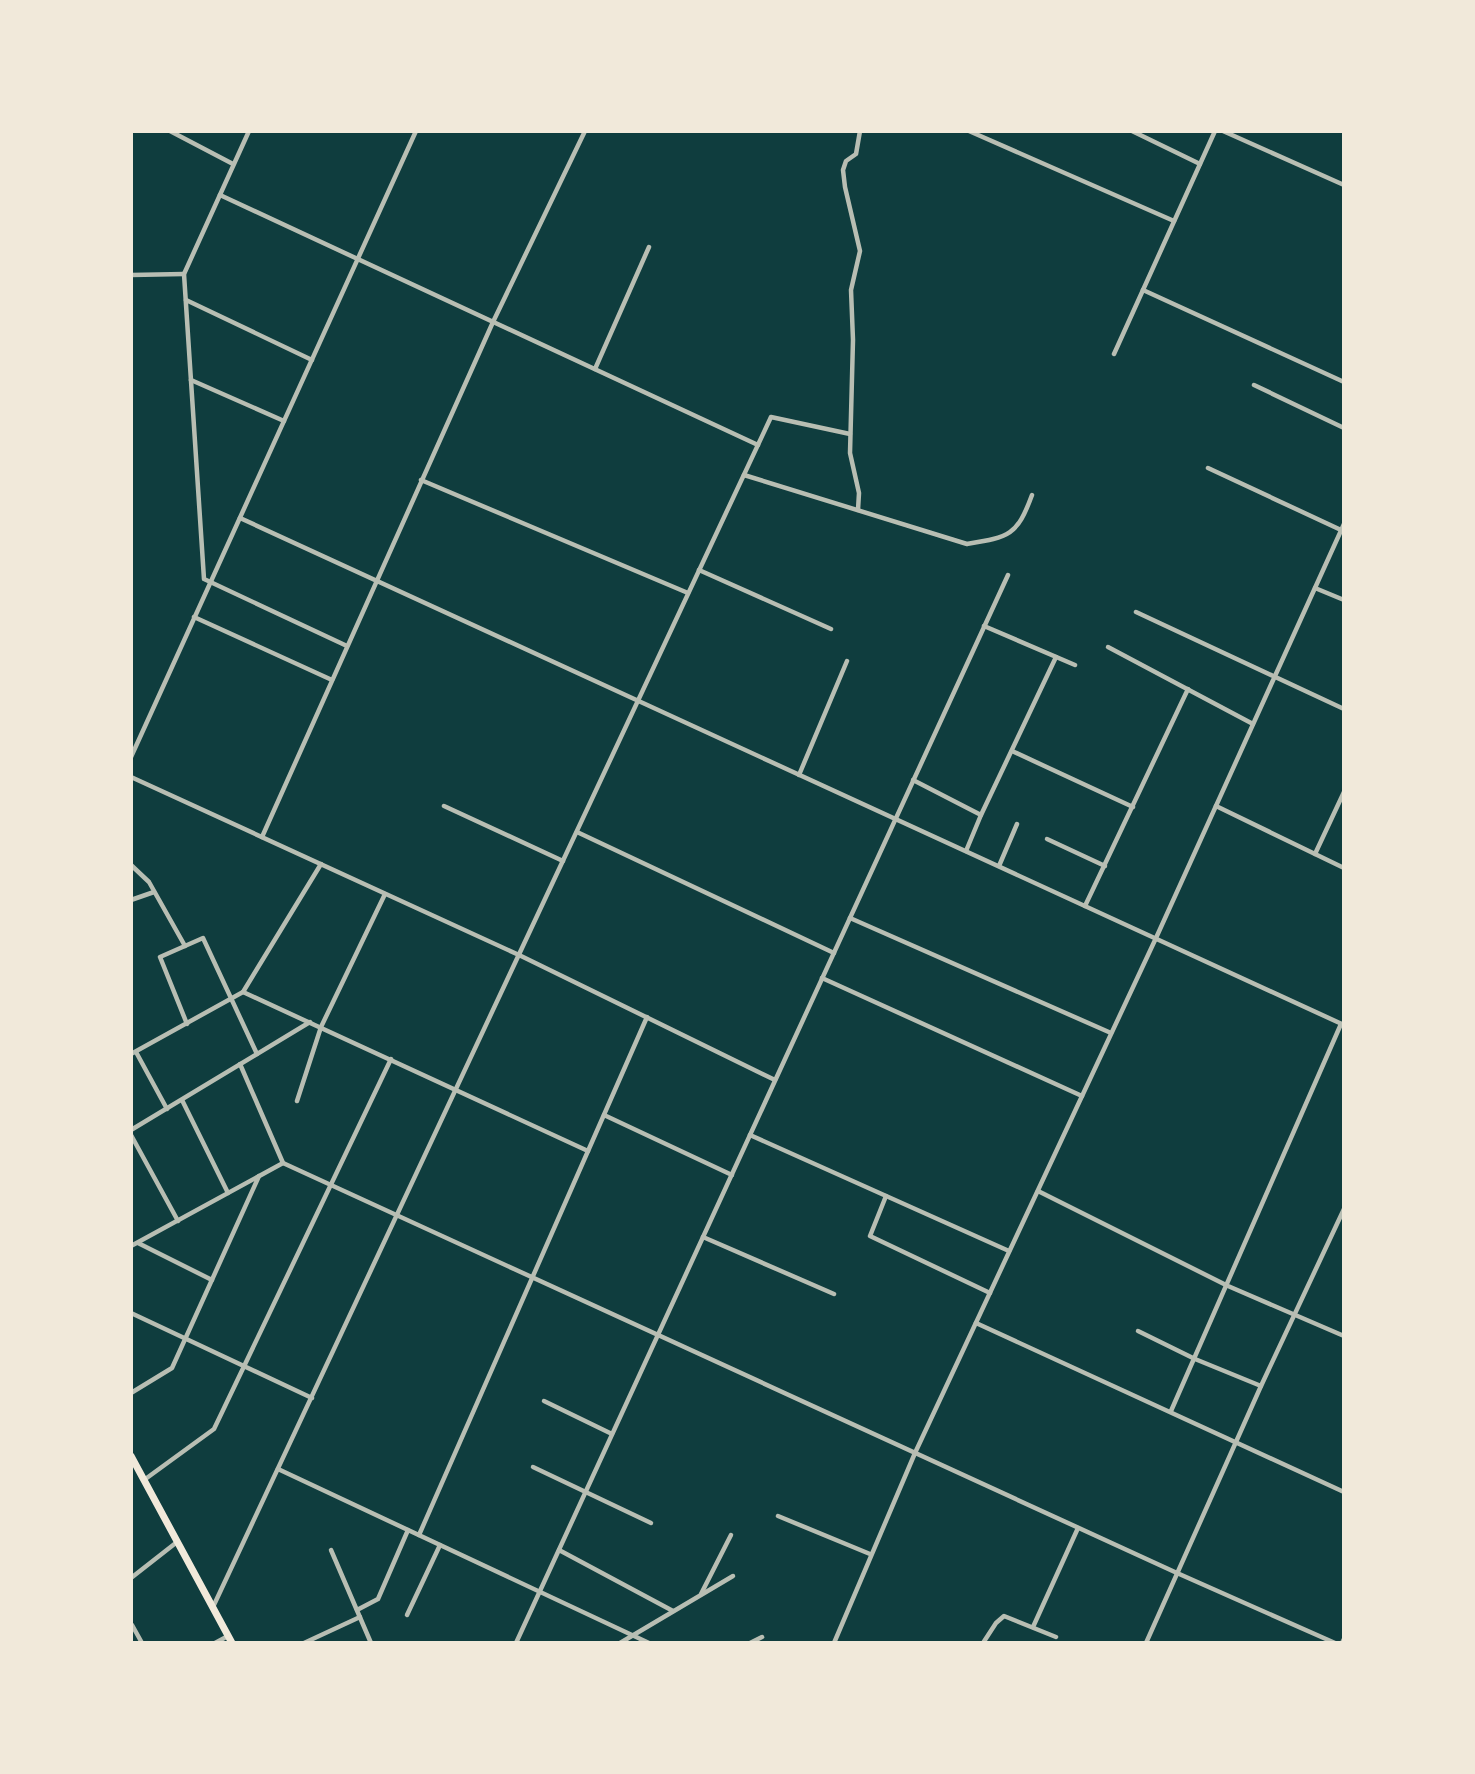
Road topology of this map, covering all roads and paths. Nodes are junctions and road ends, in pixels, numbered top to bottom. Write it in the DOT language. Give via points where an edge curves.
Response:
graph roads {
  1 [pos="170,131"];
  2 [pos="248,131"];
  3 [pos="416,131"];
  4 [pos="585,131"];
  5 [pos="860,131"];
  6 [pos="969,131"];
  7 [pos="1132,131"];
  8 [pos="1214,131"];
  9 [pos="1223,131"];
  10 [pos="1200,163"];
  11 [pos="233,164"];
  12 [pos="1344,185"];
  13 [pos="219,195"];
  14 [pos="1174,221"];
  15 [pos="649,247"];
  16 [pos="358,259"];
  17 [pos="184,274"];
  18 [pos="131,275"];
  19 [pos="1143,290"];
  20 [pos="185,300"];
  21 [pos="493,322"];
  22 [pos="1114,354"];
  23 [pos="312,360"];
  24 [pos="595,369"];
  25 [pos="191,380"];
  26 [pos="1344,382"];
  27 [pos="1254,385"];
  28 [pos="284,421"];
  29 [pos="1344,428"];
  30 [pos="850,434"];
  31 [pos="758,445"];
  32 [pos="1208,468"];
  33 [pos="744,475"];
  34 [pos="421,480"];
  35 [pos="1032,495"];
  36 [pos="858,510"];
  37 [pos="240,517"];
  38 [pos="1344,523"];
  39 [pos="1341,530"];
  40 [pos="699,570"];
  41 [pos="1008,575"];
  42 [pos="376,580"];
  43 [pos="210,582"];
  44 [pos="1315,588"];
  45 [pos="688,593"];
  46 [pos="1344,600"];
  47 [pos="1136,612"];
  48 [pos="194,617"];
  49 [pos="984,626"];
  50 [pos="831,629"];
  51 [pos="347,646"];
  52 [pos="1108,647"];
  53 [pos="1056,657"];
  54 [pos="847,661"];
  55 [pos="1076,666"];
  56 [pos="1274,676"];
  57 [pos="331,680"];
  58 [pos="1188,689"];
  59 [pos="638,700"];
  60 [pos="1344,709"];
  61 [pos="1253,724"];
  62 [pos="1012,751"];
  63 [pos="131,757"];
  64 [pos="799,775"];
  65 [pos="131,777"];
  66 [pos="913,780"];
  67 [pos="1344,792"];
  68 [pos="444,806"];
  69 [pos="1216,806"];
  70 [pos="1133,807"];
  71 [pos="981,815"];
  72 [pos="895,819"];
  73 [pos="1017,824"];
  74 [pos="576,832"];
  75 [pos="262,837"];
  76 [pos="1047,839"];
  77 [pos="966,851"];
  78 [pos="1315,854"];
  79 [pos="563,860"];
  80 [pos="321,864"];
  81 [pos="131,865"];
  82 [pos="999,866"];
  83 [pos="1105,866"];
  84 [pos="1344,868"];
  85 [pos="154,892"];
  86 [pos="386,894"];
  87 [pos="131,900"];
  88 [pos="1085,906"];
  89 [pos="850,918"];
  90 [pos="1156,938"];
  91 [pos="185,946"];
  92 [pos="834,953"];
  93 [pos="519,955"];
  94 [pos="822,978"];
  95 [pos="243,992"];
  96 [pos="231,999"];
  97 [pos="647,1017"];
  98 [pos="310,1022"];
  99 [pos="187,1024"];
  100 [pos="1343,1024"];
  101 [pos="321,1027"];
  102 [pos="1111,1033"];
  103 [pos="134,1053"];
  104 [pos="257,1054"];
  105 [pos="391,1059"];
  106 [pos="240,1064"];
  107 [pos="775,1080"];
  108 [pos="456,1090"];
  109 [pos="1082,1096"];
  110 [pos="182,1099"];
  111 [pos="298,1101"];
  112 [pos="167,1109"];
  113 [pos="604,1115"];
  114 [pos="131,1133"];
  115 [pos="750,1135"];
  116 [pos="588,1151"];
  117 [pos="284,1163"];
  118 [pos="732,1175"];
  119 [pos="259,1176"];
  120 [pos="331,1185"];
  121 [pos="1038,1191"];
  122 [pos="228,1193"];
  123 [pos="886,1196"];
  124 [pos="1344,1209"];
  125 [pos="397,1215"];
  126 [pos="178,1221"];
  127 [pos="703,1237"];
  128 [pos="137,1243"];
  129 [pos="131,1246"];
  130 [pos="1009,1251"];
  131 [pos="532,1277"];
  132 [pos="212,1280"];
  133 [pos="1228,1286"];
  134 [pos="990,1293"];
  135 [pos="834,1294"];
  136 [pos="131,1313"];
  137 [pos="1296,1314"];
  138 [pos="976,1323"];
  139 [pos="1138,1331"];
  140 [pos="658,1335"];
  141 [pos="1344,1336"];
  142 [pos="185,1340"];
  143 [pos="1195,1359"];
  144 [pos="244,1366"];
  145 [pos="1261,1386"];
  146 [pos="131,1393"];
  147 [pos="312,1398"];
  148 [pos="544,1401"];
  149 [pos="1171,1412"];
  150 [pos="612,1434"];
  151 [pos="1237,1441"];
  152 [pos="915,1453"];
  153 [pos="131,1456"];
  154 [pos="534,1467"];
  155 [pos="278,1469"];
  156 [pos="140,1472"];
  157 [pos="131,1477"];
  158 [pos="144,1480"];
  159 [pos="586,1492"];
  160 [pos="1344,1492"];
  161 [pos="778,1516"];
  162 [pos="651,1523"];
  163 [pos="1078,1528"];
  164 [pos="408,1530"];
  165 [pos="419,1535"];
  166 [pos="731,1535"];
  167 [pos="178,1542"];
  168 [pos="440,1545"];
  169 [pos="331,1550"];
  170 [pos="559,1550"];
  171 [pos="870,1554"];
  172 [pos="1177,1573"];
  173 [pos="733,1576"];
  174 [pos="131,1577"];
  175 [pos="540,1591"];
  176 [pos="701,1595"];
  177 [pos="213,1607"];
  178 [pos="357,1611"];
  179 [pos="673,1611"];
  180 [pos="407,1615"];
  181 [pos="360,1617"];
  182 [pos="132,1625"];
  183 [pos="1033,1627"];
  184 [pos="633,1635"];
  185 [pos="762,1637"];
  186 [pos="1056,1637"];
  187 [pos="230,1639"];
  188 [pos="142,1643"];
  189 [pos="215,1643"];
  190 [pos="304,1643"];
  191 [pos="371,1643"];
  192 [pos="516,1643"];
  193 [pos="620,1643"];
  194 [pos="649,1643"];
  195 [pos="750,1643"];
  196 [pos="834,1643"];
  197 [pos="983,1643"];
  198 [pos="1146,1643"];
  199 [pos="1335,1643"];
  1 -- 11 [label="street"];
  2 -- 11 [label="street"];
  3 -- 16 [label="street"];
  4 -- 21 [label="street"];
  5 -- 30 [label="street" via="856,154 844,170 860,251 851,290"];
  6 -- 14 [label="street"];
  7 -- 10 [label="street"];
  8 -- 10 [label="street"];
  9 -- 12 [label="street"];
  10 -- 14 [label="street"];
  11 -- 13 [label="street"];
  13 -- 16 [label="street"];
  13 -- 17 [label="street"];
  14 -- 19 [label="street"];
  15 -- 24 [label="street"];
  16 -- 21 [label="street"];
  16 -- 23 [label="street"];
  17 -- 18 [label="street"];
  17 -- 20 [label="street"];
  19 -- 22 [label="street"];
  19 -- 26 [label="street"];
  20 -- 23 [label="street"];
  20 -- 25 [label="street"];
  21 -- 24 [label="street"];
  21 -- 34 [label="street"];
  23 -- 28 [label="street"];
  24 -- 31 [label="street"];
  25 -- 28 [label="street"];
  25 -- 43 [label="street" via="204,579"];
  27 -- 29 [label="street"];
  28 -- 37 [label="street"];
  30 -- 31 [label="street" via="771,417"];
  30 -- 36 [label="street"];
  31 -- 33 [label="street"];
  32 -- 39 [label="street"];
  33 -- 36 [label="street"];
  33 -- 40 [label="street"];
  34 -- 42 [label="street"];
  34 -- 45 [label="street"];
  35 -- 36 [label="street" via="1012,532 967,544"];
  37 -- 42 [label="street"];
  37 -- 43 [label="street"];
  38 -- 39 [label="street"];
  39 -- 44 [label="street"];
  40 -- 45 [label="street"];
  40 -- 50 [label="street"];
  41 -- 49 [label="street"];
  42 -- 51 [label="street"];
  42 -- 59 [label="street"];
  43 -- 48 [label="street"];
  43 -- 51 [label="street"];
  44 -- 46 [label="street"];
  44 -- 56 [label="street"];
  45 -- 59 [label="street"];
  47 -- 56 [label="street"];
  48 -- 57 [label="street"];
  48 -- 63 [label="street"];
  49 -- 53 [label="street"];
  49 -- 66 [label="street"];
  51 -- 57 [label="street"];
  52 -- 58 [label="street"];
  53 -- 55 [label="street"];
  53 -- 62 [label="street"];
  54 -- 64 [label="street"];
  56 -- 60 [label="street"];
  56 -- 61 [label="street"];
  57 -- 75 [label="street"];
  58 -- 61 [label="street"];
  58 -- 70 [label="street"];
  59 -- 64 [label="street"];
  59 -- 74 [label="street"];
  61 -- 69 [label="street"];
  62 -- 70 [label="street"];
  62 -- 71 [label="street"];
  64 -- 72 [label="street"];
  65 -- 75 [label="street"];
  66 -- 71 [label="street"];
  66 -- 72 [label="street"];
  67 -- 78 [label="street"];
  68 -- 79 [label="street"];
  69 -- 78 [label="street"];
  69 -- 90 [label="street"];
  70 -- 83 [label="street"];
  71 -- 77 [label="street"];
  72 -- 77 [label="street"];
  72 -- 89 [label="street"];
  73 -- 82 [label="street"];
  74 -- 79 [label="street"];
  74 -- 92 [label="street"];
  75 -- 80 [label="street"];
  76 -- 83 [label="street"];
  77 -- 82 [label="street"];
  78 -- 84 [label="street"];
  79 -- 93 [label="street"];
  80 -- 86 [label="street"];
  80 -- 95 [label="street"];
  81 -- 85 [label="street"];
  82 -- 88 [label="street"];
  83 -- 88 [label="street"];
  85 -- 87 [label="street"];
  85 -- 91 [label="street"];
  86 -- 93 [label="street"];
  86 -- 101 [label="street"];
  88 -- 90 [label="street"];
  89 -- 92 [label="street"];
  89 -- 102 [label="street"];
  90 -- 100 [label="street"];
  90 -- 102 [label="street"];
  91 -- 96 [label="street" via="203,938"];
  91 -- 99 [label="street" via="160,957"];
  92 -- 94 [label="street"];
  93 -- 97 [label="street"];
  93 -- 108 [label="street"];
  94 -- 107 [label="street"];
  94 -- 109 [label="street"];
  95 -- 96 [label="street"];
  95 -- 98 [label="street"];
  96 -- 99 [label="street"];
  96 -- 104 [label="street"];
  97 -- 107 [label="street"];
  97 -- 113 [label="street"];
  98 -- 101 [label="street"];
  98 -- 104 [label="street"];
  99 -- 103 [label="street"];
  100 -- 133 [label="street"];
  101 -- 105 [label="street"];
  101 -- 111 [label="street"];
  102 -- 109 [label="street"];
  103 -- 112 [label="street"];
  104 -- 106 [label="street"];
  105 -- 108 [label="street"];
  105 -- 120 [label="street"];
  106 -- 110 [label="street"];
  106 -- 117 [label="street"];
  107 -- 115 [label="street"];
  108 -- 116 [label="street"];
  108 -- 125 [label="street"];
  109 -- 121 [label="street"];
  110 -- 112 [label="street"];
  110 -- 122 [label="street"];
  112 -- 114 [label="street"];
  113 -- 116 [label="street"];
  113 -- 118 [label="street"];
  114 -- 126 [label="street"];
  115 -- 118 [label="street"];
  115 -- 123 [label="street"];
  116 -- 131 [label="street"];
  117 -- 119 [label="street"];
  117 -- 120 [label="street"];
  118 -- 127 [label="street"];
  119 -- 122 [label="street"];
  119 -- 132 [label="street"];
  120 -- 125 [label="street"];
  120 -- 144 [label="street"];
  121 -- 130 [label="street"];
  121 -- 133 [label="street"];
  122 -- 126 [label="street"];
  123 -- 130 [label="street"];
  123 -- 134 [label="street" via="870,1236"];
  124 -- 137 [label="street"];
  125 -- 131 [label="street"];
  125 -- 147 [label="street"];
  126 -- 128 [label="street"];
  127 -- 135 [label="street"];
  127 -- 140 [label="street"];
  128 -- 129 [label="street"];
  128 -- 132 [label="street"];
  130 -- 134 [label="street"];
  131 -- 140 [label="street"];
  131 -- 165 [label="street"];
  132 -- 142 [label="street"];
  133 -- 137 [label="street"];
  133 -- 143 [label="street"];
  134 -- 138 [label="street"];
  136 -- 142 [label="street"];
  137 -- 141 [label="street"];
  137 -- 145 [label="street"];
  138 -- 149 [label="street"];
  138 -- 152 [label="street"];
  139 -- 143 [label="street"];
  140 -- 150 [label="street"];
  140 -- 152 [label="street"];
  142 -- 144 [label="street"];
  142 -- 146 [label="street" via="172,1368"];
  143 -- 145 [label="street"];
  143 -- 149 [label="street"];
  144 -- 147 [label="street"];
  144 -- 158 [label="street" via="214,1429"];
  145 -- 151 [label="street"];
  147 -- 155 [label="street"];
  148 -- 150 [label="street"];
  149 -- 151 [label="street"];
  150 -- 159 [label="street"];
  151 -- 160 [label="street"];
  151 -- 172 [label="street"];
  152 -- 163 [label="street"];
  152 -- 171 [label="street"];
  153 -- 156 [label="main road"];
  154 -- 159 [label="street"];
  155 -- 164 [label="street"];
  155 -- 177 [label="street"];
  156 -- 157 [label="street"];
  156 -- 158 [label="main road"];
  158 -- 167 [label="main road"];
  159 -- 162 [label="street"];
  159 -- 170 [label="street"];
  161 -- 171 [label="street"];
  163 -- 172 [label="street"];
  163 -- 183 [label="street"];
  164 -- 165 [label="street"];
  164 -- 178 [label="street" via="378,1599"];
  165 -- 168 [label="street"];
  166 -- 176 [label="street"];
  167 -- 174 [label="street"];
  167 -- 177 [label="main road"];
  168 -- 175 [label="street"];
  168 -- 180 [label="street"];
  169 -- 178 [label="street"];
  170 -- 175 [label="street"];
  170 -- 179 [label="street"];
  171 -- 196 [label="street"];
  172 -- 198 [label="street"];
  172 -- 199 [label="street"];
  173 -- 176 [label="street"];
  175 -- 184 [label="street"];
  175 -- 192 [label="street"];
  176 -- 179 [label="street"];
  177 -- 187 [label="main road"];
  178 -- 181 [label="street"];
  179 -- 184 [label="street"];
  181 -- 190 [label="street"];
  181 -- 191 [label="street"];
  182 -- 188 [label="street"];
  183 -- 186 [label="street"];
  183 -- 197 [label="street" via="1004,1616"];
  184 -- 193 [label="street"];
  184 -- 194 [label="street"];
  185 -- 195 [label="street"];
  187 -- 189 [label="street"];
}
